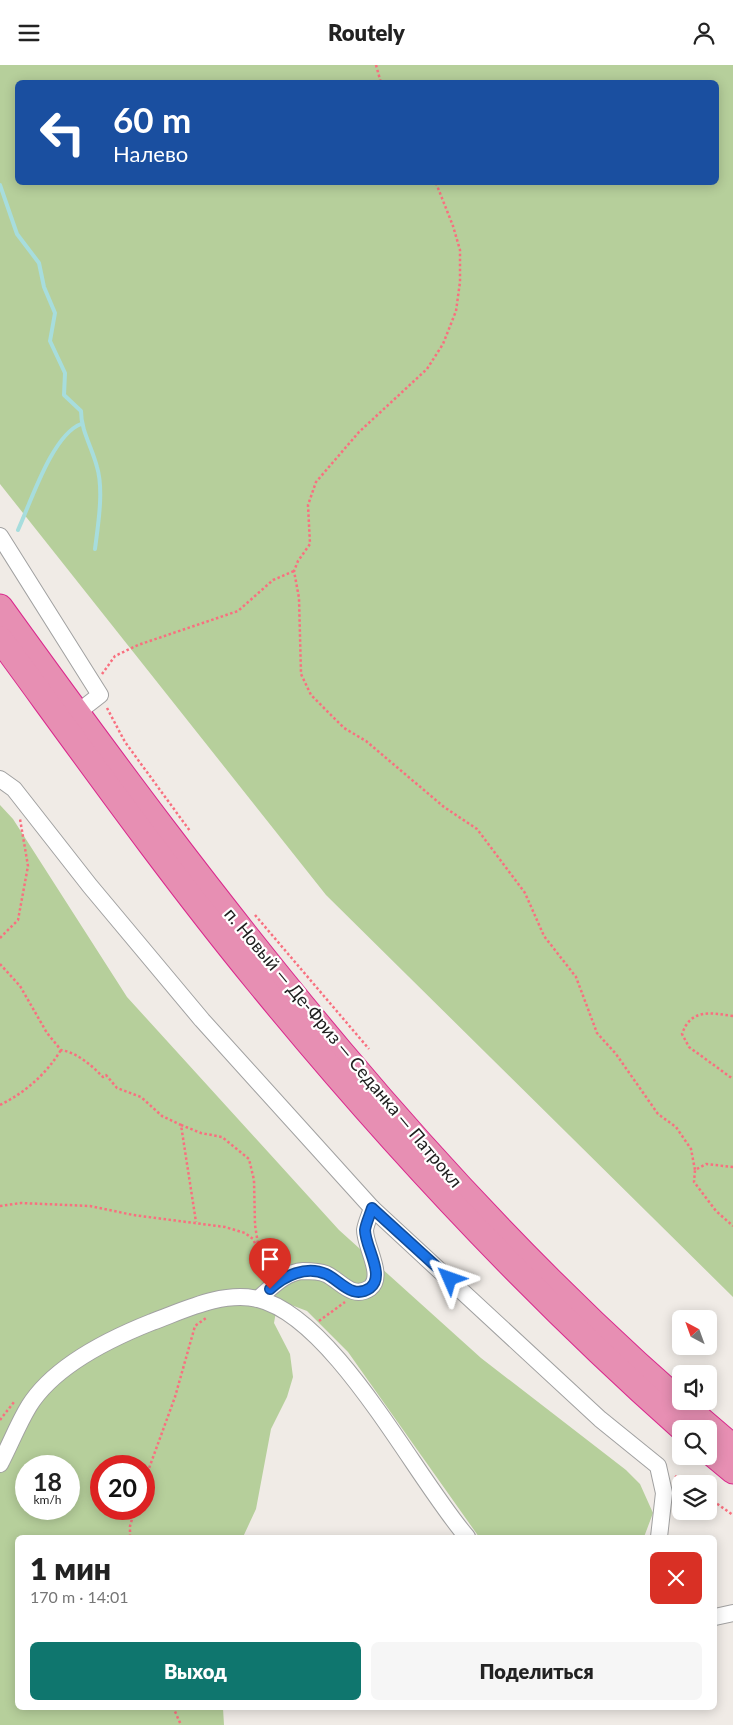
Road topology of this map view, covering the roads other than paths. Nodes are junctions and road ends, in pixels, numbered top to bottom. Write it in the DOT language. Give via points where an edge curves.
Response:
graph roads {
  1 [pos="0,536"];
  2 [pos="0,607"];
  3 [pos="0,639"];
  4 [pos="82,709"];
  5 [pos="0,779"];
  6 [pos="372,1208"];
  7 [pos="258,1299"];
  8 [pos="673,1420"];
  9 [pos="733,1447"];
  10 [pos="717,1458"];
  11 [pos="0,1464"];
  12 [pos="733,1471"];
  13 [pos="465,1535"];
  14 [pos="660,1535"];
  15 [pos="733,1613"];
  16 [pos="717,1617"];
  1 -- 4 [label="street" via="97,690"];
  2 -- 9 [label="highway, п. Новый — Де-Фриз — Седанка — Патрокл" via="155,820 273,970 424,1148 618,1345"];
  3 -- 8 [label="highway, п. Новый — Де-Фриз — Седанка — Патрокл" via="136,825 259,983 410,1160 538,1295"];
  5 -- 6 [label="street" via="14,789 90,886 202,1019"];
  6 -- 7 [label="street" via="365,1229 368,1251 376,1267 376,1279 370,1287 358,1293 325,1274 302,1271 281,1279"];
  6 -- 14 [label="street" via="600,1419 658,1466 664,1493"];
  7 -- 11 [label="street" via="210,1300 127,1332 80,1357 30,1405"];
  7 -- 13 [label="street" via="284,1311 309,1331 358,1383"];
  10 -- 12 [label="highway"];
  15 -- 16 [label="street"];
}
